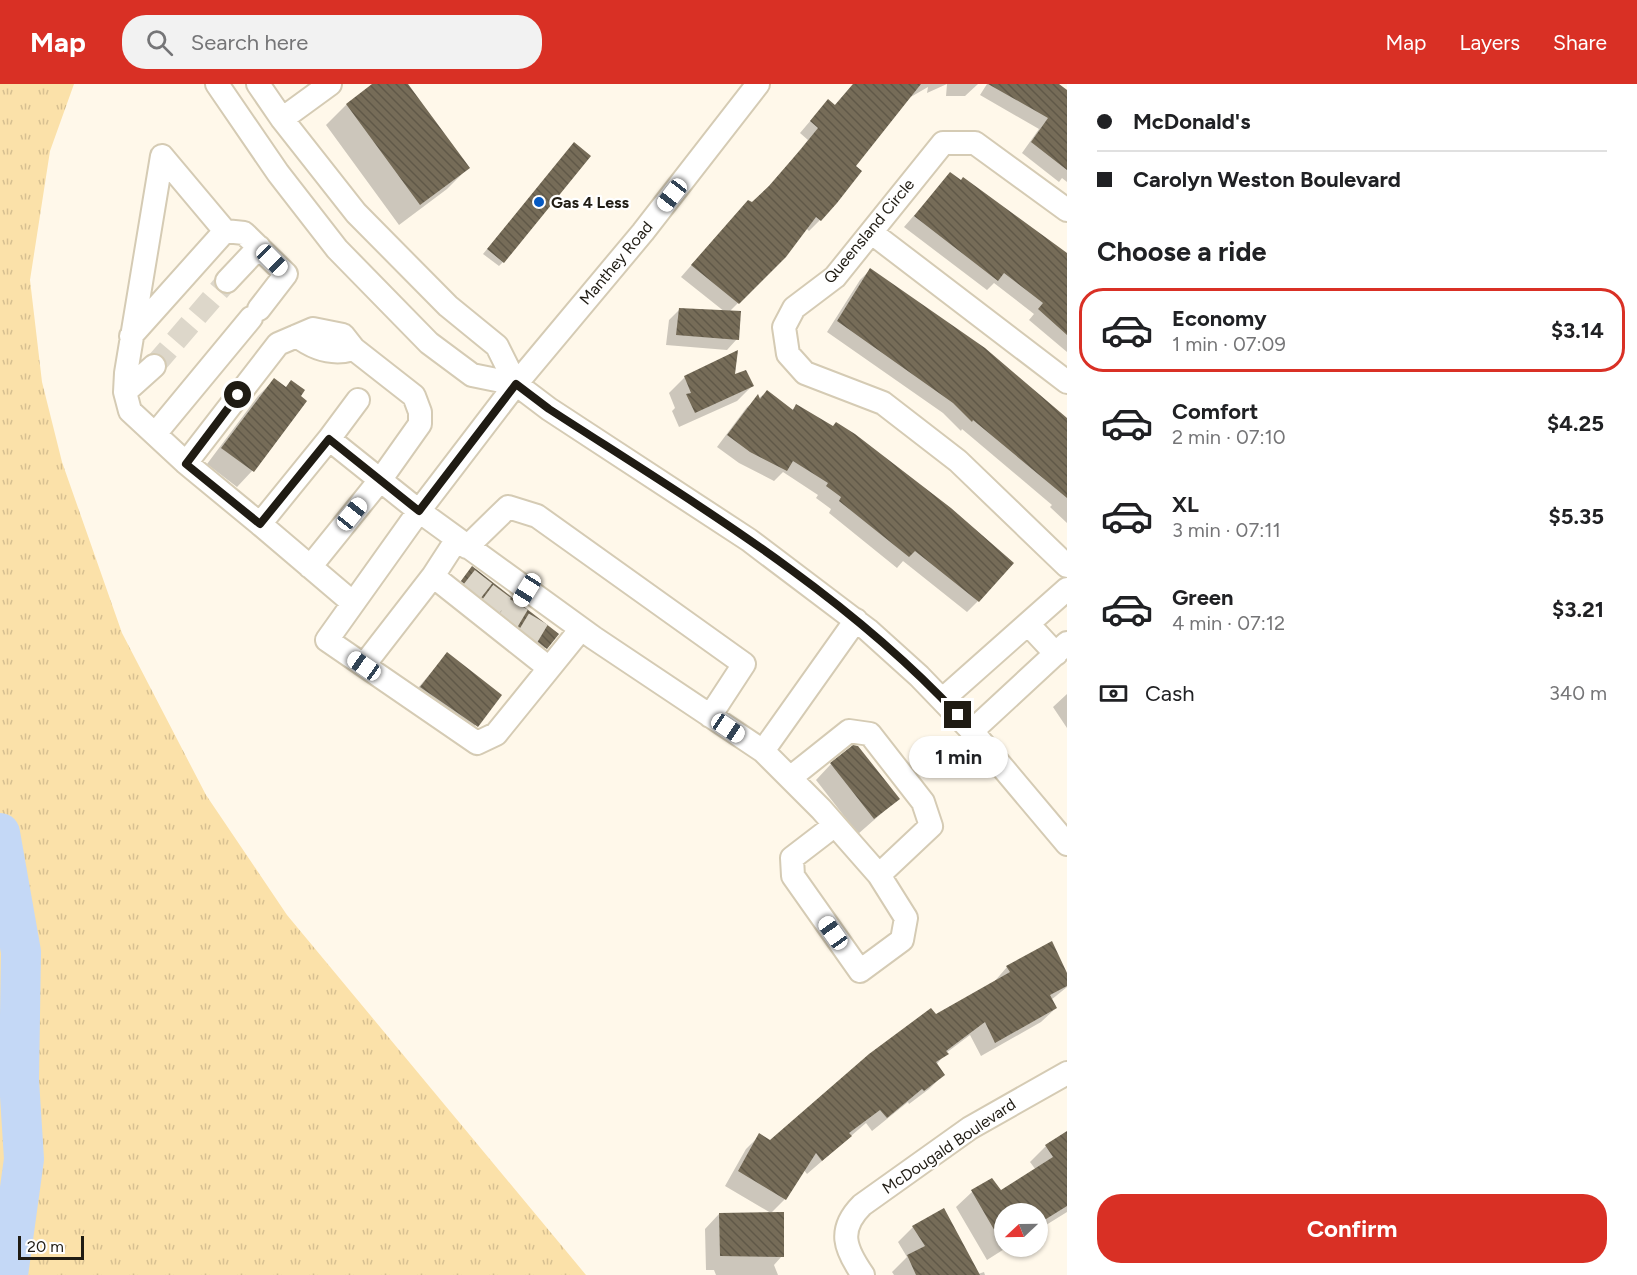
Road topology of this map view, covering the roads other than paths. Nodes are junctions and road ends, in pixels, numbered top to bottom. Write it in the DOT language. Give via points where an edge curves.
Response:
graph roads {
  1 [pos="217,84"];
  2 [pos="258,84"];
  3 [pos="330,84"];
  4 [pos="758,84"];
  5 [pos="282,119"];
  6 [pos="1067,210"];
  7 [pos="225,231"];
  8 [pos="872,233"];
  9 [pos="259,247"];
  10 [pos="227,281"];
  11 [pos="131,336"];
  12 [pos="154,366"];
  13 [pos="1067,382"];
  14 [pos="516,384"];
  15 [pos="125,392"];
  16 [pos="358,400"];
  17 [pos="154,434"];
  18 [pos="329,439"];
  19 [pos="186,464"];
  20 [pos="381,479"];
  21 [pos="419,511"];
  22 [pos="260,524"];
  23 [pos="462,543"];
  24 [pos="1067,566"];
  25 [pos="310,567"];
  26 [pos="434,576"];
  27 [pos="1067,589"];
  28 [pos="353,603"];
  29 [pos="856,620"];
  30 [pos="1028,624"];
  31 [pos="581,629"];
  32 [pos="1061,648"];
  33 [pos="364,666"];
  34 [pos="549,668"];
  35 [pos="943,699"];
  36 [pos="710,716"];
  37 [pos="972,731"];
  38 [pos="763,751"];
  39 [pos="790,778"];
  40 [pos="835,825"];
  41 [pos="1067,844"];
  42 [pos="879,875"];
  43 [pos="1067,1073"];
  44 [pos="863,1275"];
  1 -- 14 [label="street" via="278,173 337,249 429,343 472,375"];
  2 -- 5 [label="street"];
  3 -- 5 [label="street"];
  4 -- 14 [label="street, Manthey Road" via="643,232"];
  5 -- 14 [label="street" via="356,213 448,306 497,346"];
  6 -- 8 [label="street, Queensland Circle" via="975,143 943,143"];
  7 -- 9 [label="street" via="244,233"];
  7 -- 11 [label="street"];
  7 -- 11 [label="street" via="162,156"];
  8 -- 13 [label="street"];
  8 -- 24 [label="street, Queensland Circle" via="835,277 794,308 784,327 788,354 805,373 883,403 958,461"];
  9 -- 10 [label="street"];
  9 -- 17 [label="street" via="286,274"];
  11 -- 15 [label="street"];
  12 -- 15 [label="street"];
  14 -- 21 [label="street, Manthey Road"];
  14 -- 29 [label="street" via="749,540"];
  15 -- 17 [label="street" via="130,411"];
  16 -- 18 [label="street"];
  17 -- 19 [label="street"];
  18 -- 20 [label="street"];
  18 -- 22 [label="street"];
  19 -- 20 [label="street" via="278,344 313,329 343,335 354,350 414,396 420,424"];
  19 -- 22 [label="street"];
  20 -- 21 [label="street"];
  20 -- 25 [label="street"];
  21 -- 23 [label="street"];
  21 -- 28 [label="street, Manthey Road"];
  22 -- 25 [label="street"];
  23 -- 26 [label="street"];
  23 -- 31 [label="street" via="488,570 543,611"];
  23 -- 36 [label="street" via="508,507 537,516 744,664"];
  25 -- 28 [label="street"];
  26 -- 33 [label="street"];
  26 -- 34 [label="street" via="524,642"];
  27 -- 30 [label="street"];
  28 -- 33 [label="street, Manthey Road" via="327,640"];
  29 -- 35 [label="street"];
  29 -- 38 [label="street"];
  30 -- 32 [label="street"];
  30 -- 35 [label="street"];
  31 -- 34 [label="street"];
  31 -- 36 [label="street"];
  32 -- 37 [label="street"];
  33 -- 34 [label="street" via="477,743 496,734"];
  35 -- 37 [label="street"];
  36 -- 38 [label="street"];
  37 -- 41 [label="street"];
  38 -- 39 [label="street"];
  39 -- 40 [label="street"];
  39 -- 42 [label="street" via="849,731 870,734 923,802 931,826"];
  40 -- 42 [label="street"];
  40 -- 42 [label="street" via="792,858 793,876 860,971 902,940 906,918"];
  43 -- 44 [label="street, McDougald Boulevard" via="970,1128 862,1205 851,1216 845,1234 851,1257"];
}
